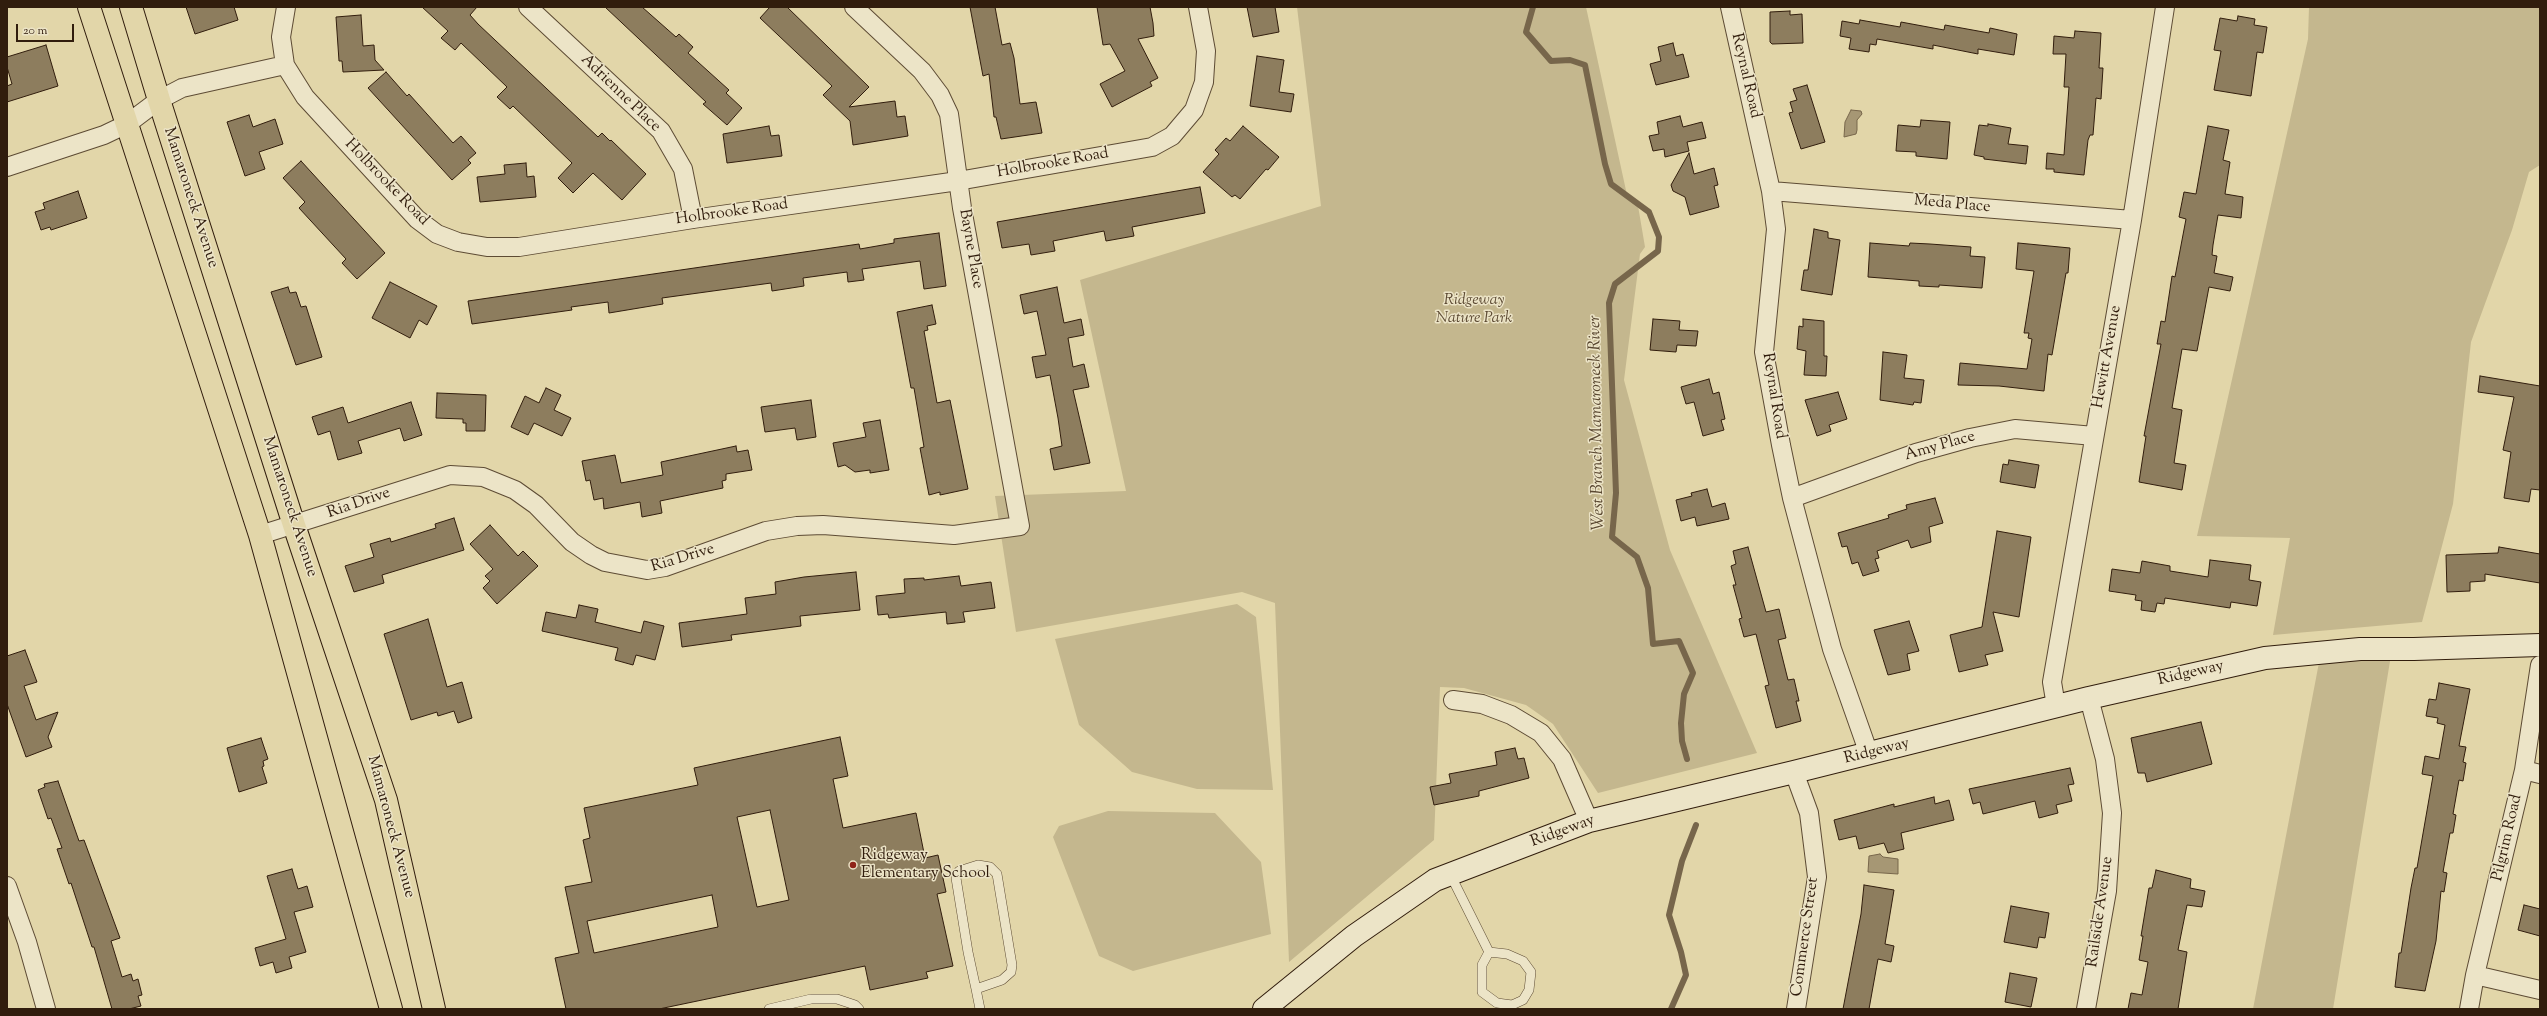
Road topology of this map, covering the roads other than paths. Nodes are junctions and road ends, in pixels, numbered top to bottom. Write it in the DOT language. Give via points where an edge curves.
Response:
graph roads {
  1 [pos="89,7"];
  2 [pos="131,7"];
  3 [pos="286,7"];
  4 [pos="528,7"];
  5 [pos="854,7"];
  6 [pos="1198,7"];
  7 [pos="1730,7"];
  8 [pos="2165,7"];
  9 [pos="284,65"];
  10 [pos="159,100"];
  11 [pos="127,124"];
  12 [pos="7,168"];
  13 [pos="958,181"];
  14 [pos="1771,191"];
  15 [pos="693,219"];
  16 [pos="2132,220"];
  17 [pos="2094,436"];
  18 [pos="1792,498"];
  19 [pos="294,525"];
  20 [pos="1020,526"];
  21 [pos="260,534"];
  22 [pos="2540,645"];
  23 [pos="2540,665"];
  24 [pos="2089,698"];
  25 [pos="1453,700"];
  26 [pos="2056,706"];
  27 [pos="1869,754"];
  28 [pos="1794,772"];
  29 [pos="2532,772"];
  30 [pos="1589,821"];
  31 [pos="1450,874"];
  32 [pos="7,886"];
  33 [pos="1489,952"];
  34 [pos="2475,975"];
  35 [pos="976,989"];
  36 [pos="2540,990"];
  37 [pos="46,1009"];
  38 [pos="391,1009"];
  39 [pos="434,1009"];
  40 [pos="769,1009"];
  41 [pos="859,1009"];
  42 [pos="980,1009"];
  43 [pos="1264,1009"];
  44 [pos="1796,1009"];
  45 [pos="2086,1009"];
  46 [pos="2469,1009"];
  1 -- 11 [label="main road"];
  2 -- 10 [label="main road, Mamaroneck Avenue"];
  3 -- 9 [label="street, Holbrooke Road" via="281,37"];
  4 -- 15 [label="street, Adrienne Place" via="661,131 683,169"];
  5 -- 13 [label="street, Bayne Place" via="922,70 940,95 949,114"];
  6 -- 13 [label="street, Holbrooke Road" via="1206,51 1204,82 1194,110 1172,136 1152,147"];
  7 -- 14 [label="street, Reynal Road"];
  8 -- 16 [label="street, Hewitt Avenue"];
  9 -- 10 [label="street" via="182,88"];
  9 -- 15 [label="street, Holbrooke Road" via="305,97 417,219 437,234 458,242 487,247 519,247"];
  10 -- 11 [label="street"];
  10 -- 19 [label="main road, Mamaroneck Avenue"];
  11 -- 12 [label="street" via="104,135"];
  11 -- 21 [label="main road"];
  13 -- 15 [label="street, Holbrooke Road"];
  13 -- 20 [label="street, Bayne Place"];
  14 -- 16 [label="street, Meda Place"];
  14 -- 18 [label="street, Reynal Road" via="1776,229 1764,352"];
  16 -- 17 [label="street, Hewitt Avenue"];
  17 -- 18 [label="street, Amy Place" via="2015,429 1970,438 1916,453"];
  17 -- 26 [label="street, Hewitt Avenue" via="2052,682"];
  18 -- 27 [label="street, Reynal Road" via="1832,649"];
  19 -- 20 [label="street, Ria Drive" via="450,475 483,477 515,490 536,505 572,542 591,555 605,562 647,570 665,567 766,531 797,526 954,535"];
  19 -- 21 [label="street, Ria Drive"];
  19 -- 39 [label="main road, Mamaroneck Avenue" via="386,800"];
  21 -- 38 [label="main road"];
  22 -- 24 [label="street, Ridgeway" via="2360,649 2265,658"];
  23 -- 29 [label="street, Pilgrim Road"];
  24 -- 26 [label="street, Ridgeway"];
  24 -- 45 [label="street, Railside Avenue" via="2106,759 2112,813 2108,891"];
  25 -- 30 [label="street" via="1482,704 1511,715 1541,733 1562,759"];
  26 -- 27 [label="street, Ridgeway"];
  27 -- 28 [label="street, Ridgeway"];
  28 -- 30 [label="street, Ridgeway"];
  28 -- 44 [label="street, Commerce Street" via="1809,813 1816,877"];
  29 -- 34 [label="street, Pilgrim Road"];
  30 -- 31 [label="street, Ridgeway"];
  31 -- 33 [label="lane"];
  31 -- 43 [label="street, Ridgeway" via="1435,880 1354,936"];
  32 -- 37 [label="street" via="27,942"];
  33 -- 33 [label="lane" via="1507,954 1523,961 1531,972 1529,990 1523,1000 1512,1005 1497,1003 1482,992 1482,965"];
  34 -- 36 [label="street"];
  34 -- 46 [label="street, Pilgrim Road"];
  35 -- 35 [label="lane" via="956,878 959,871 978,865 990,867 997,874 1012,965 1011,972 1002,980"];
  35 -- 42 [label="lane"];
  40 -- 41 [label="lane" via="811,999 837,998"];
}
